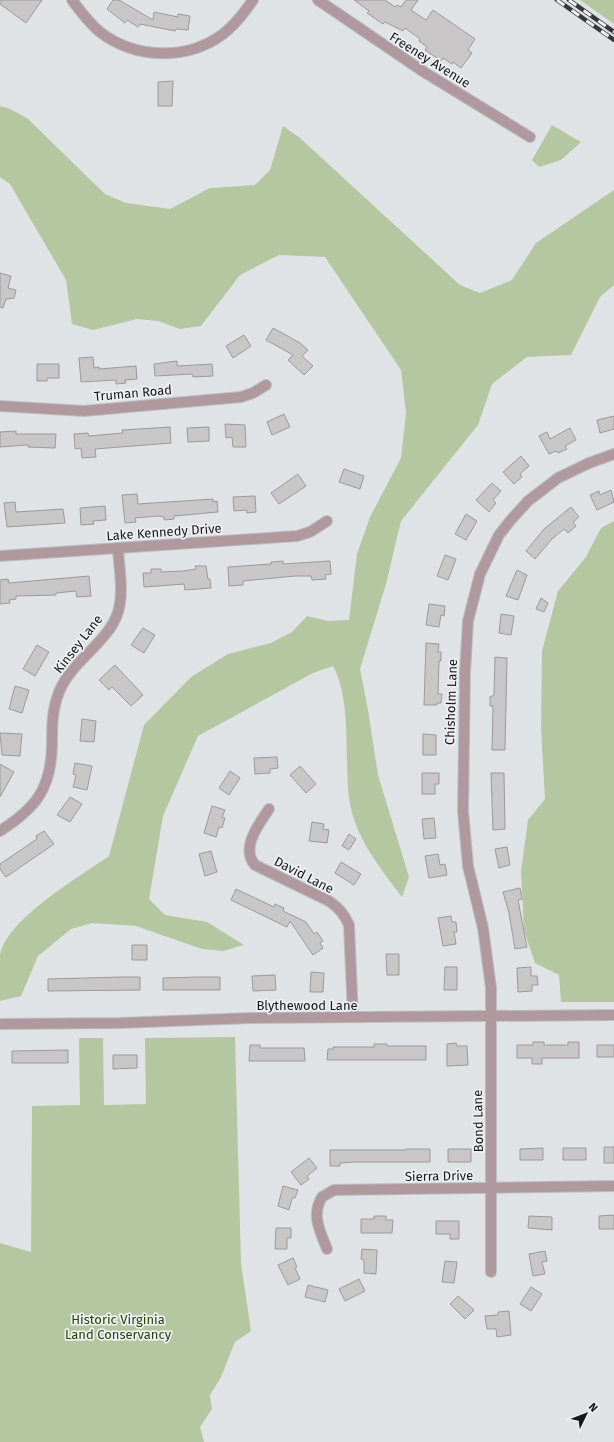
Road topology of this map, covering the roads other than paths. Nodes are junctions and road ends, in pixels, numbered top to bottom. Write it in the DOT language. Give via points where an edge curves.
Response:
graph roads {
  1 [pos="72,0"];
  2 [pos="253,0"];
  3 [pos="318,0"];
  4 [pos="530,137"];
  5 [pos="266,385"];
  6 [pos="0,406"];
  7 [pos="614,454"];
  8 [pos="327,521"];
  9 [pos="118,548"];
  10 [pos="0,556"];
  11 [pos="269,809"];
  12 [pos="0,831"];
  13 [pos="614,1015"];
  14 [pos="353,1017"];
  15 [pos="490,1017"];
  16 [pos="0,1024"];
  17 [pos="614,1186"];
  18 [pos="492,1188"];
  19 [pos="327,1249"];
  20 [pos="491,1272"];
  1 -- 2 [label="street" via="92,25 112,40 137,50 163,54 190,50 214,40 233,25"];
  3 -- 4 [label="street, Freeney Avenue" via="424,72"];
  5 -- 6 [label="street, Truman Road" via="241,397 103,409 60,410"];
  7 -- 15 [label="street, Chisholm Lane" via="558,478 528,501 499,535 484,563 473,597 468,621 465,672 462,811 468,866 482,928 491,988"];
  8 -- 9 [label="street, Lake Kennedy Drive" via="310,532 297,536"];
  9 -- 10 [label="street, Lake Kennedy Drive"];
  9 -- 12 [label="street, Kinsey Lane" via="120,589 117,613 112,625 80,660 60,690 52,719 50,773 45,785 30,809"];
  11 -- 14 [label="street, David Lane" via="258,825 249,847 250,860 255,865 329,901 345,916 349,925"];
  13 -- 15 [label="street, Blythewood Lane"];
  14 -- 15 [label="street, Blythewood Lane"];
  14 -- 16 [label="street, Blythewood Lane"];
  15 -- 18 [label="street, Bond Lane"];
  17 -- 18 [label="street, Sierra Drive"];
  18 -- 19 [label="street, Sierra Drive" via="334,1190 322,1197 316,1212"];
  18 -- 20 [label="street, Bond Lane"];
}
